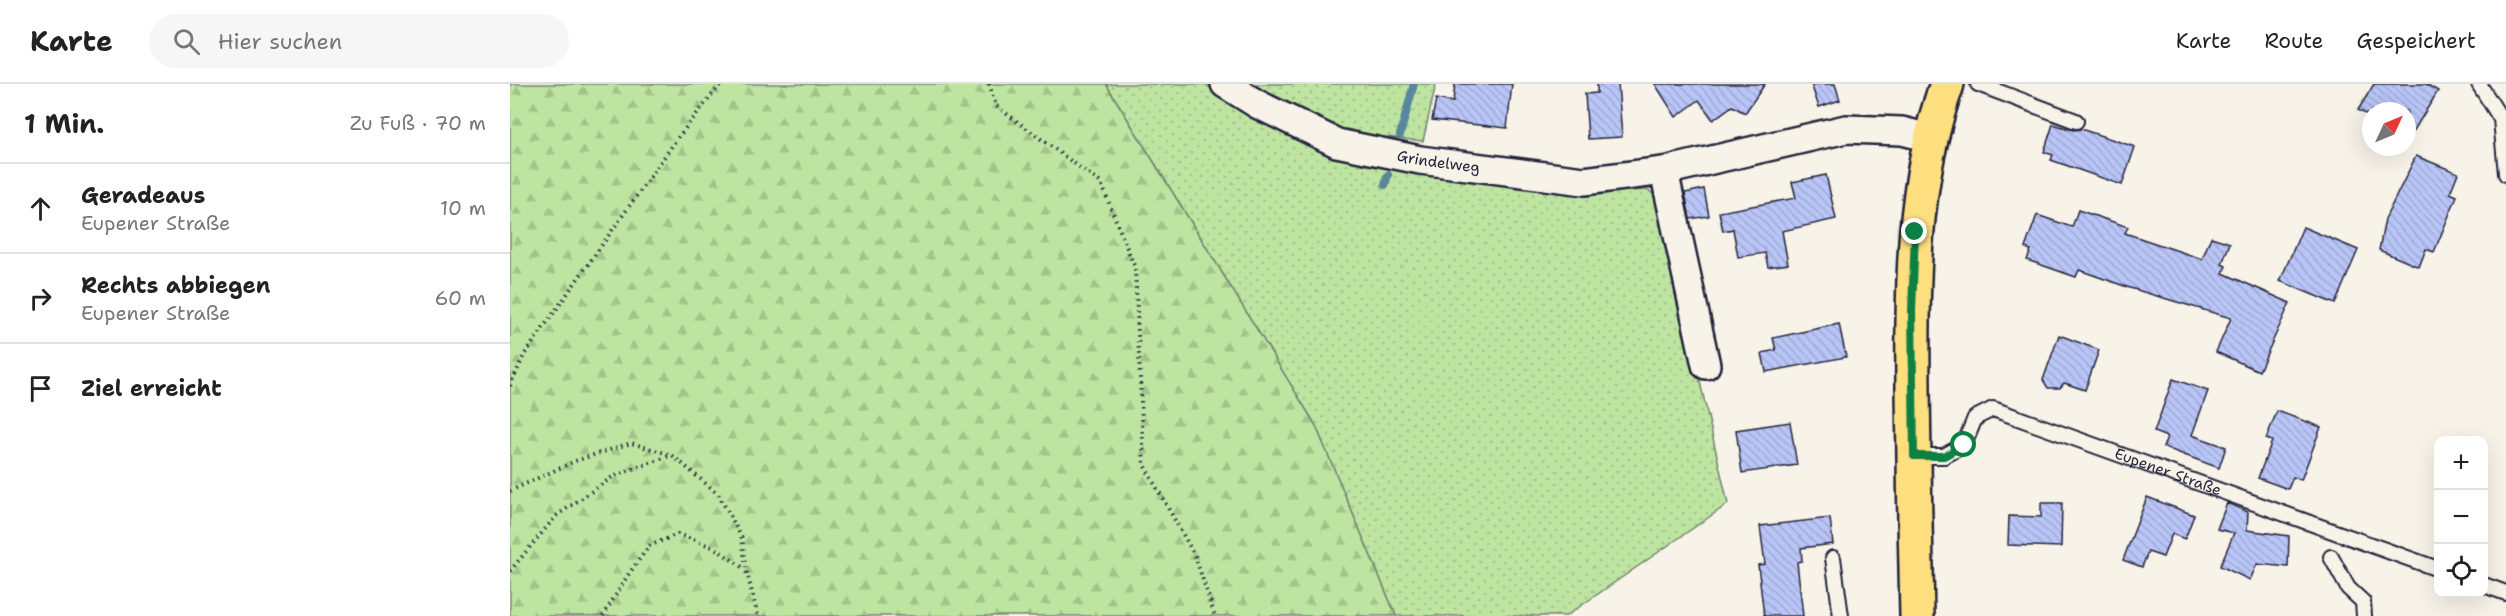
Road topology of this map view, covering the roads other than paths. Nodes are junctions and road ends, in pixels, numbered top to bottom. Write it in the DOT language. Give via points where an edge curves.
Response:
graph roads {
  1 [pos="1226,84"];
  2 [pos="1947,84"];
  3 [pos="1978,84"];
  4 [pos="2479,84"];
  5 [pos="2076,121"];
  6 [pos="1929,138"];
  7 [pos="1664,171"];
  8 [pos="2506,174"];
  9 [pos="1706,365"];
  10 [pos="1914,456"];
  11 [pos="2331,557"];
  12 [pos="1833,558"];
  13 [pos="2434,567"];
  14 [pos="2488,586"];
  15 [pos="2506,593"];
  16 [pos="1841,616"];
  17 [pos="1917,616"];
  18 [pos="2364,616"];
  1 -- 7 [label="street, Grindelweg" via="1257,104 1337,143 1420,160 1584,181"];
  2 -- 6 [label="main road"];
  3 -- 5 [label="lane"];
  4 -- 8 [label="lane" via="2501,119"];
  6 -- 7 [label="street, Grindelweg" via="1902,131 1846,129"];
  6 -- 10 [label="main road" via="1915,232"];
  7 -- 9 [label="street"];
  10 -- 13 [label="lane, Eupener Straße" via="1944,456 1964,445 1976,418 1993,410"];
  10 -- 17 [label="main road"];
  11 -- 18 [label="lane" via="2348,588 2363,602"];
  12 -- 16 [label="lane"];
  14 -- 15 [label="lane"];
}
